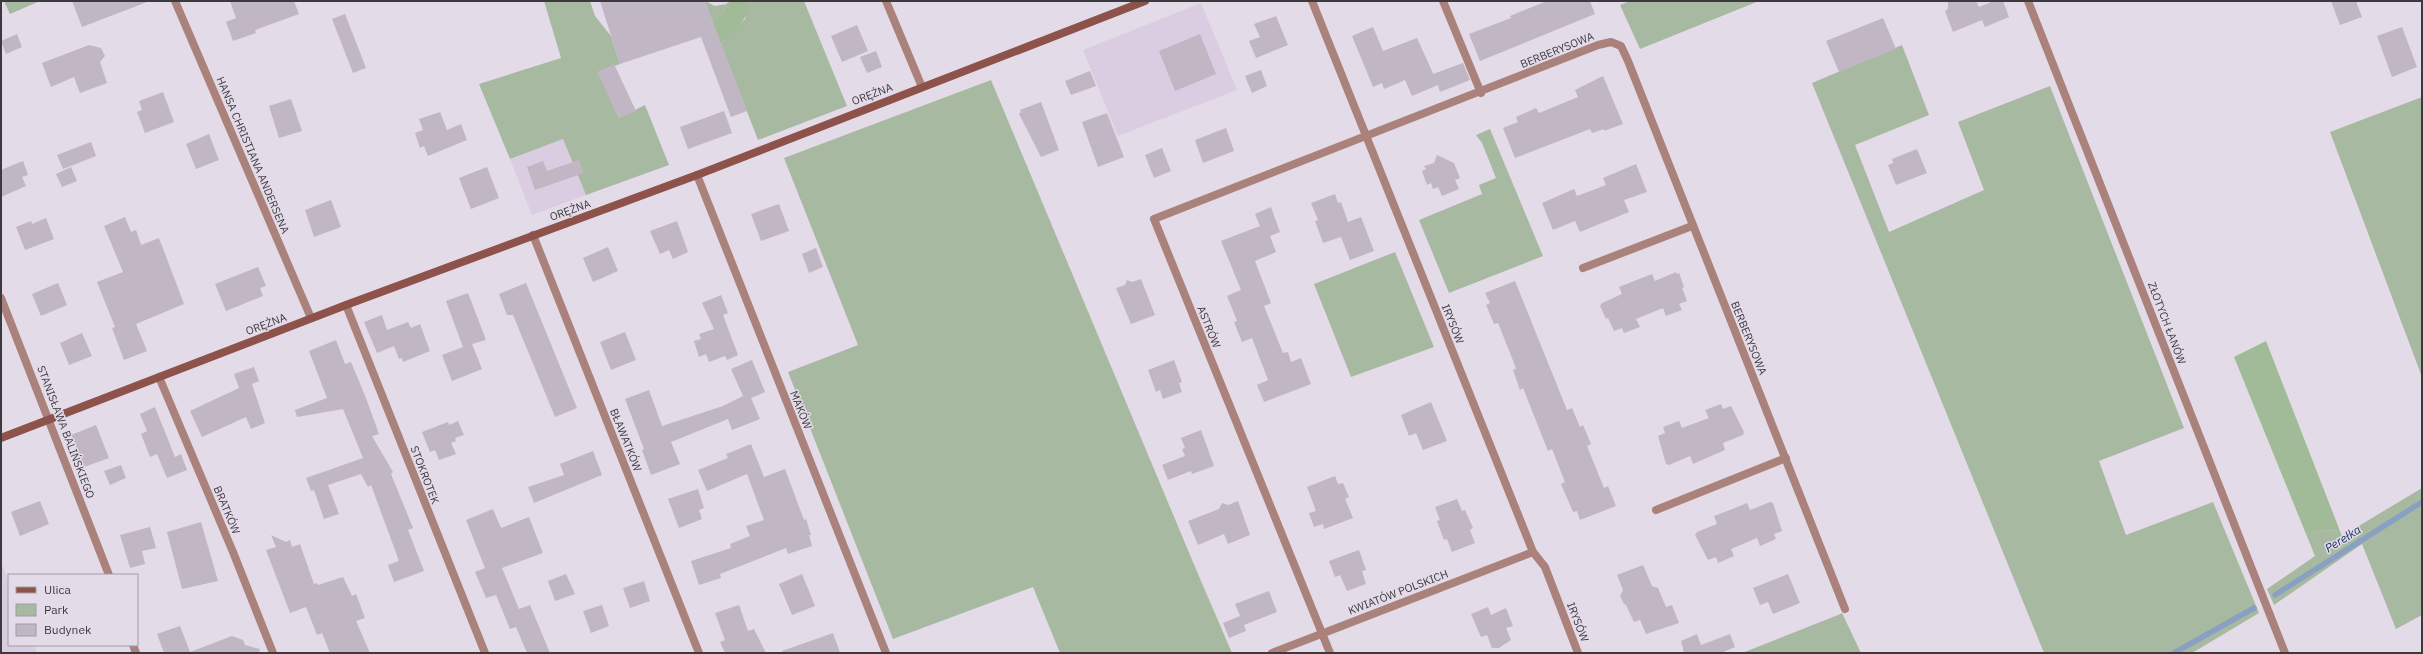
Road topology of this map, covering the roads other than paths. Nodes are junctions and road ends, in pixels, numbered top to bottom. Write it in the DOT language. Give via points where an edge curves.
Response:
graph roads {
  1 [pos="175,1"];
  2 [pos="886,1"];
  3 [pos="1145,1"];
  4 [pos="1312,1"];
  5 [pos="1444,1"];
  6 [pos="2028,1"];
  7 [pos="922,86"];
  8 [pos="1481,92"];
  9 [pos="1366,137"];
  10 [pos="697,175"];
  11 [pos="1692,226"];
  12 [pos="533,235"];
  13 [pos="1583,268"];
  14 [pos="1,298"];
  15 [pos="346,305"];
  16 [pos="311,318"];
  17 [pos="158,377"];
  18 [pos="50,419"];
  19 [pos="1,438"];
  20 [pos="1786,458"];
  21 [pos="1656,510"];
  22 [pos="1533,552"];
  23 [pos="108,574"];
  24 [pos="1845,609"];
  25 [pos="1322,633"];
  26 [pos="273,653"];
  27 [pos="485,653"];
  28 [pos="699,653"];
  29 [pos="886,653"];
  30 [pos="1272,653"];
  31 [pos="1330,653"];
  32 [pos="1578,653"];
  33 [pos="2285,653"];
  1 -- 16 [label="street, HANSA CHRISTIANA ANDERSENA"];
  2 -- 7 [label="street"];
  3 -- 7 [label="street, ORĘŻNA"];
  4 -- 9 [label="street, IRYSÓW"];
  5 -- 8 [label="street"];
  6 -- 33 [label="street, ZŁOTYCH ŁANÓW"];
  7 -- 10 [label="street, ORĘŻNA"];
  8 -- 9 [label="street, BERBERYSOWA"];
  8 -- 11 [label="street, BERBERYSOWA" via="1598,45 1611,42 1621,46"];
  9 -- 22 [label="street, IRYSÓW"];
  9 -- 25 [label="street, ASTRÓW" via="1154,220"];
  10 -- 12 [label="street, ORĘŻNA"];
  10 -- 29 [label="street, MAKÓW"];
  11 -- 13 [label="street"];
  11 -- 20 [label="street, BERBERYSOWA"];
  12 -- 15 [label="street, ORĘŻNA"];
  12 -- 28 [label="street, BŁAWATKÓW"];
  14 -- 18 [label="street, STANISŁAWA BALIŃSKIEGO"];
  15 -- 16 [label="street, ORĘŻNA"];
  15 -- 27 [label="street, STOKROTEK"];
  16 -- 17 [label="street, ORĘŻNA"];
  17 -- 18 [label="street, ORĘŻNA"];
  17 -- 26 [label="street, BRATKÓW"];
  18 -- 19 [label="street, ORĘŻNA"];
  18 -- 23 [label="street, STANISŁAWA BALIŃSKIEGO"];
  20 -- 21 [label="street"];
  20 -- 24 [label="street, BERBERYSOWA"];
  22 -- 25 [label="street, KWIATÓW POLSKICH"];
  22 -- 32 [label="street, IRYSÓW" via="1545,567"];
  25 -- 30 [label="street, KWIATÓW POLSKICH"];
  25 -- 31 [label="street, ASTRÓW"];
}
